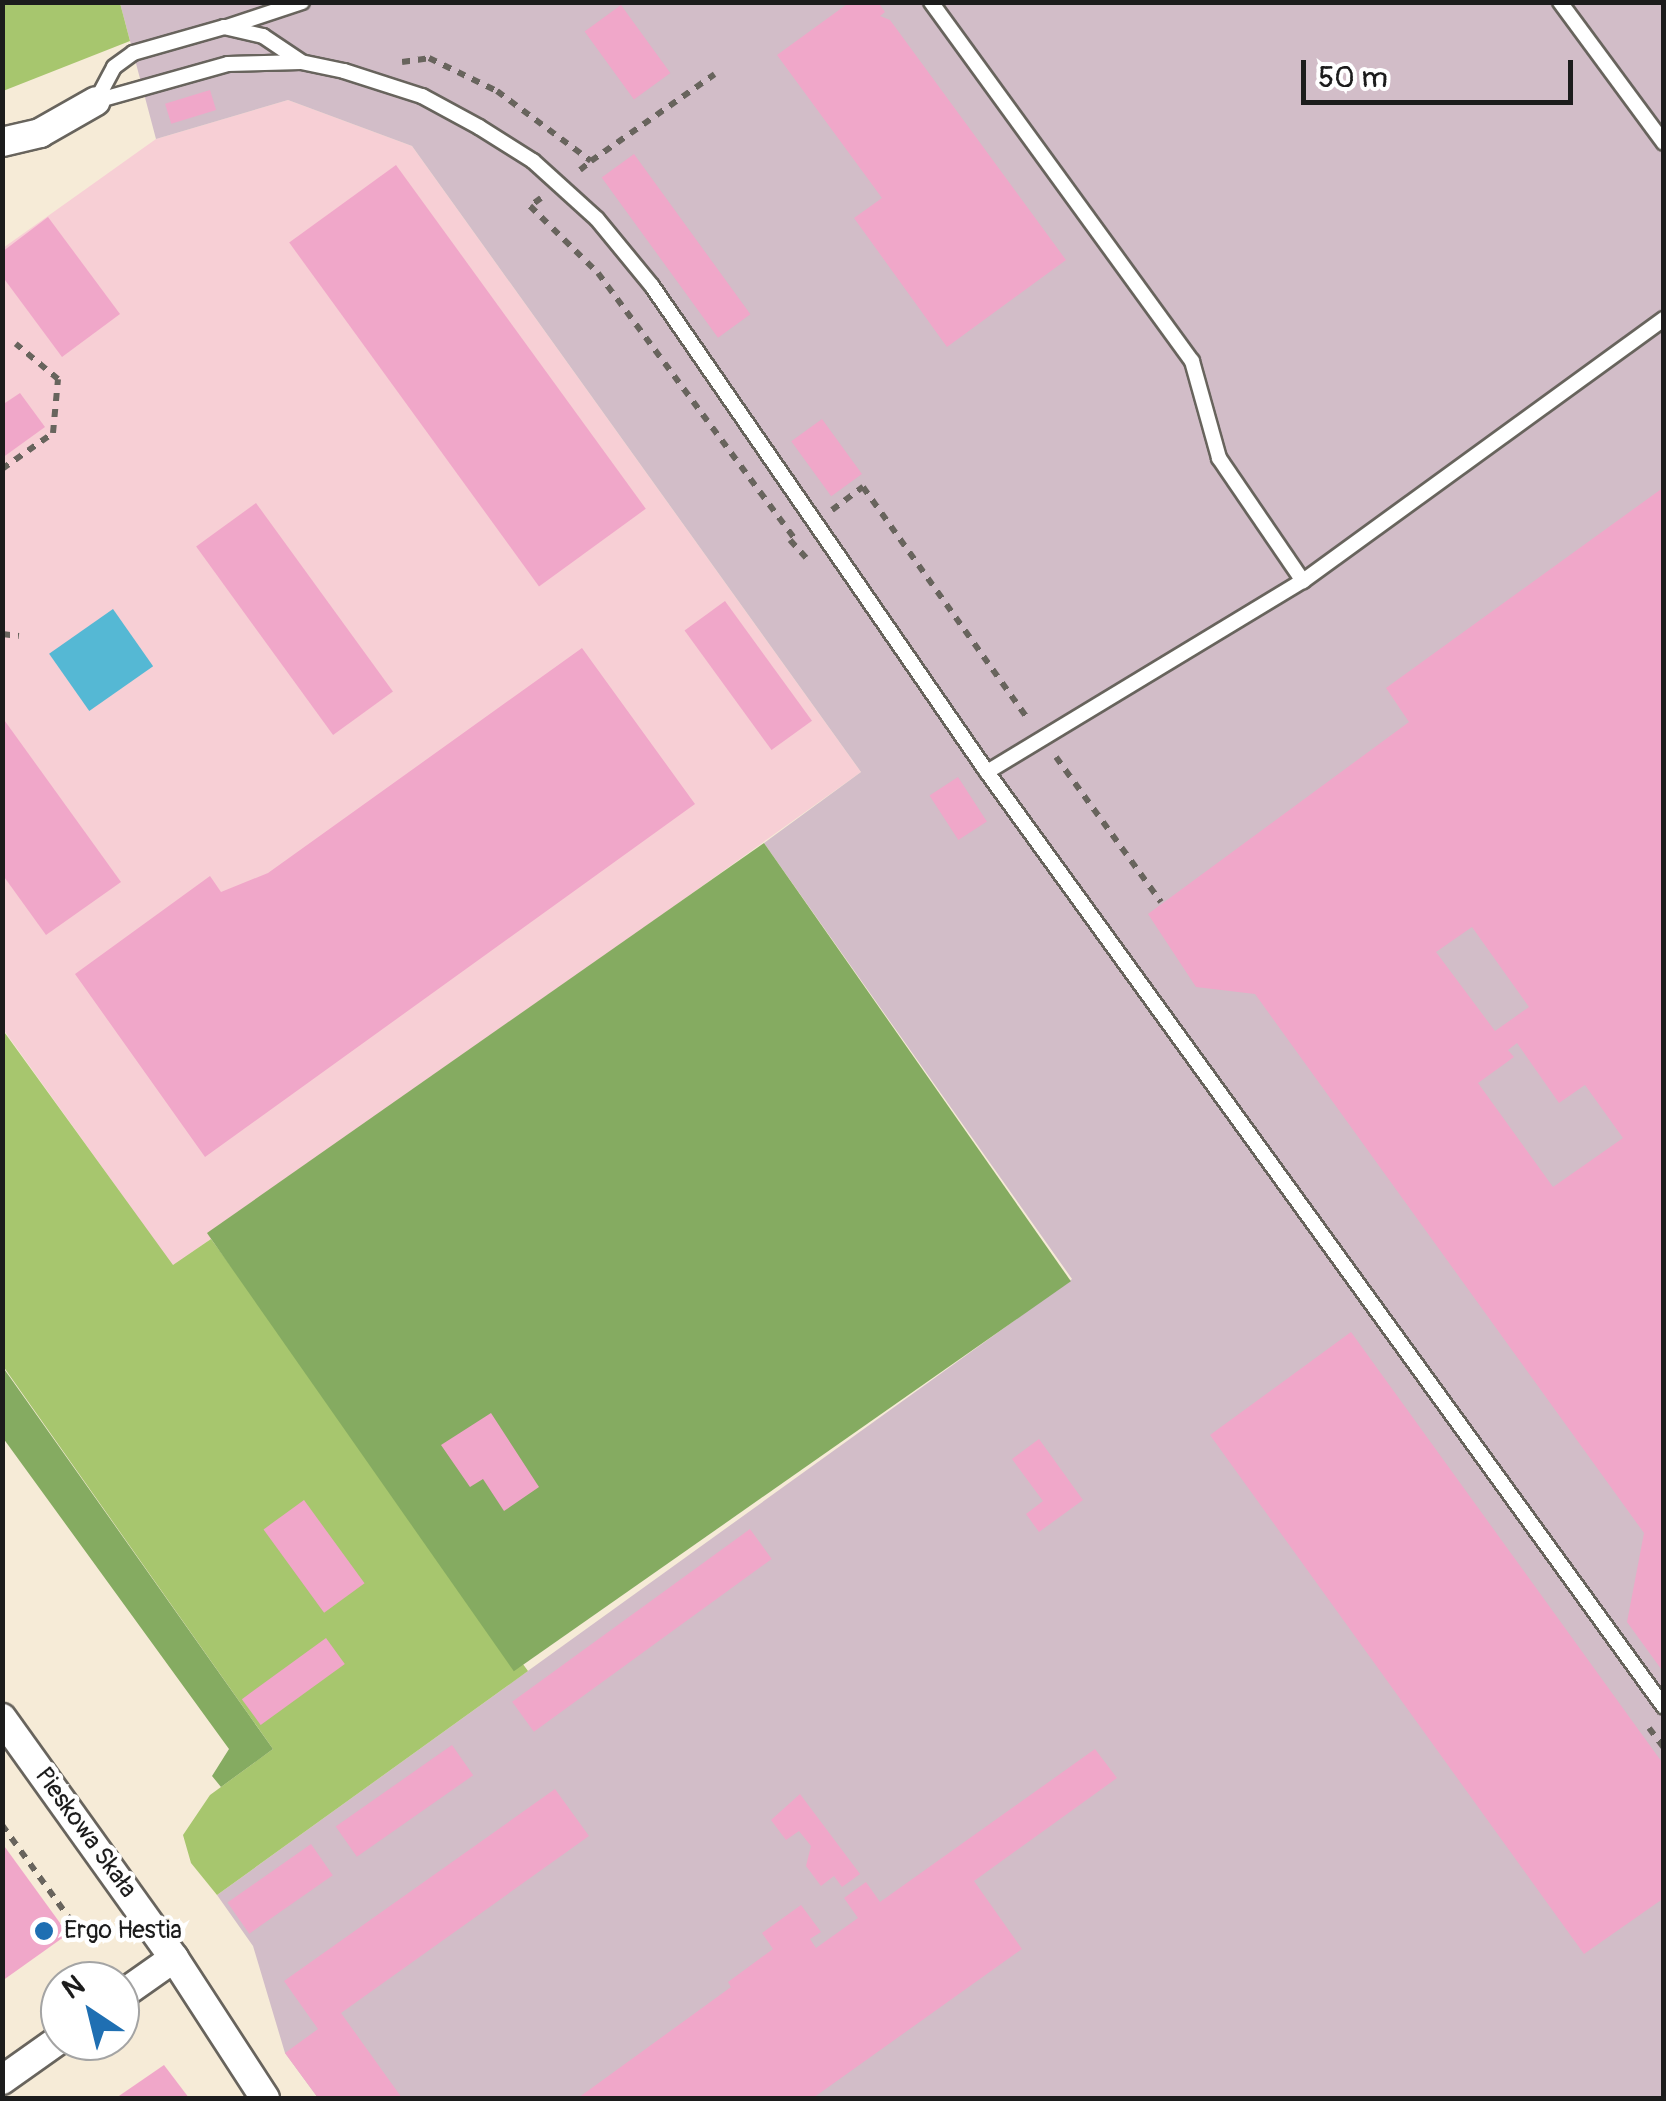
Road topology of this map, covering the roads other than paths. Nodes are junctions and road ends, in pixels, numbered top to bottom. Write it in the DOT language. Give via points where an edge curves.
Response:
graph roads {
  1 [pos="302,2"];
  2 [pos="931,2"];
  3 [pos="1560,2"];
  4 [pos="224,27"];
  5 [pos="300,62"];
  6 [pos="96,101"];
  7 [pos="2,142"];
  8 [pos="1664,143"];
  9 [pos="1664,319"];
  10 [pos="1304,582"];
  11 [pos="987,772"];
  12 [pos="1664,1707"];
  13 [pos="2,1718"];
  14 [pos="174,1958"];
  15 [pos="140,1982"];
  16 [pos="40,2053"];
  17 [pos="2,2080"];
  18 [pos="264,2098"];
  1 -- 4 [label="lane"];
  2 -- 10 [label="lane" via="1192,361 1219,458"];
  3 -- 8 [label="lane"];
  4 -- 5 [label="lane" via="263,36"];
  4 -- 6 [label="lane" via="133,53 114,67"];
  5 -- 6 [label="lane" via="228,64"];
  5 -- 11 [label="lane" via="422,96 533,161 598,220 663,301"];
  6 -- 7 [label="street" via="40,132"];
  9 -- 10 [label="lane"];
  10 -- 11 [label="lane"];
  11 -- 12 [label="lane"];
  13 -- 14 [label="street, Pieskowa Skała"];
  14 -- 15 [label="street"];
  14 -- 18 [label="street, Pieskowa Skała"];
  16 -- 17 [label="street"];
}
